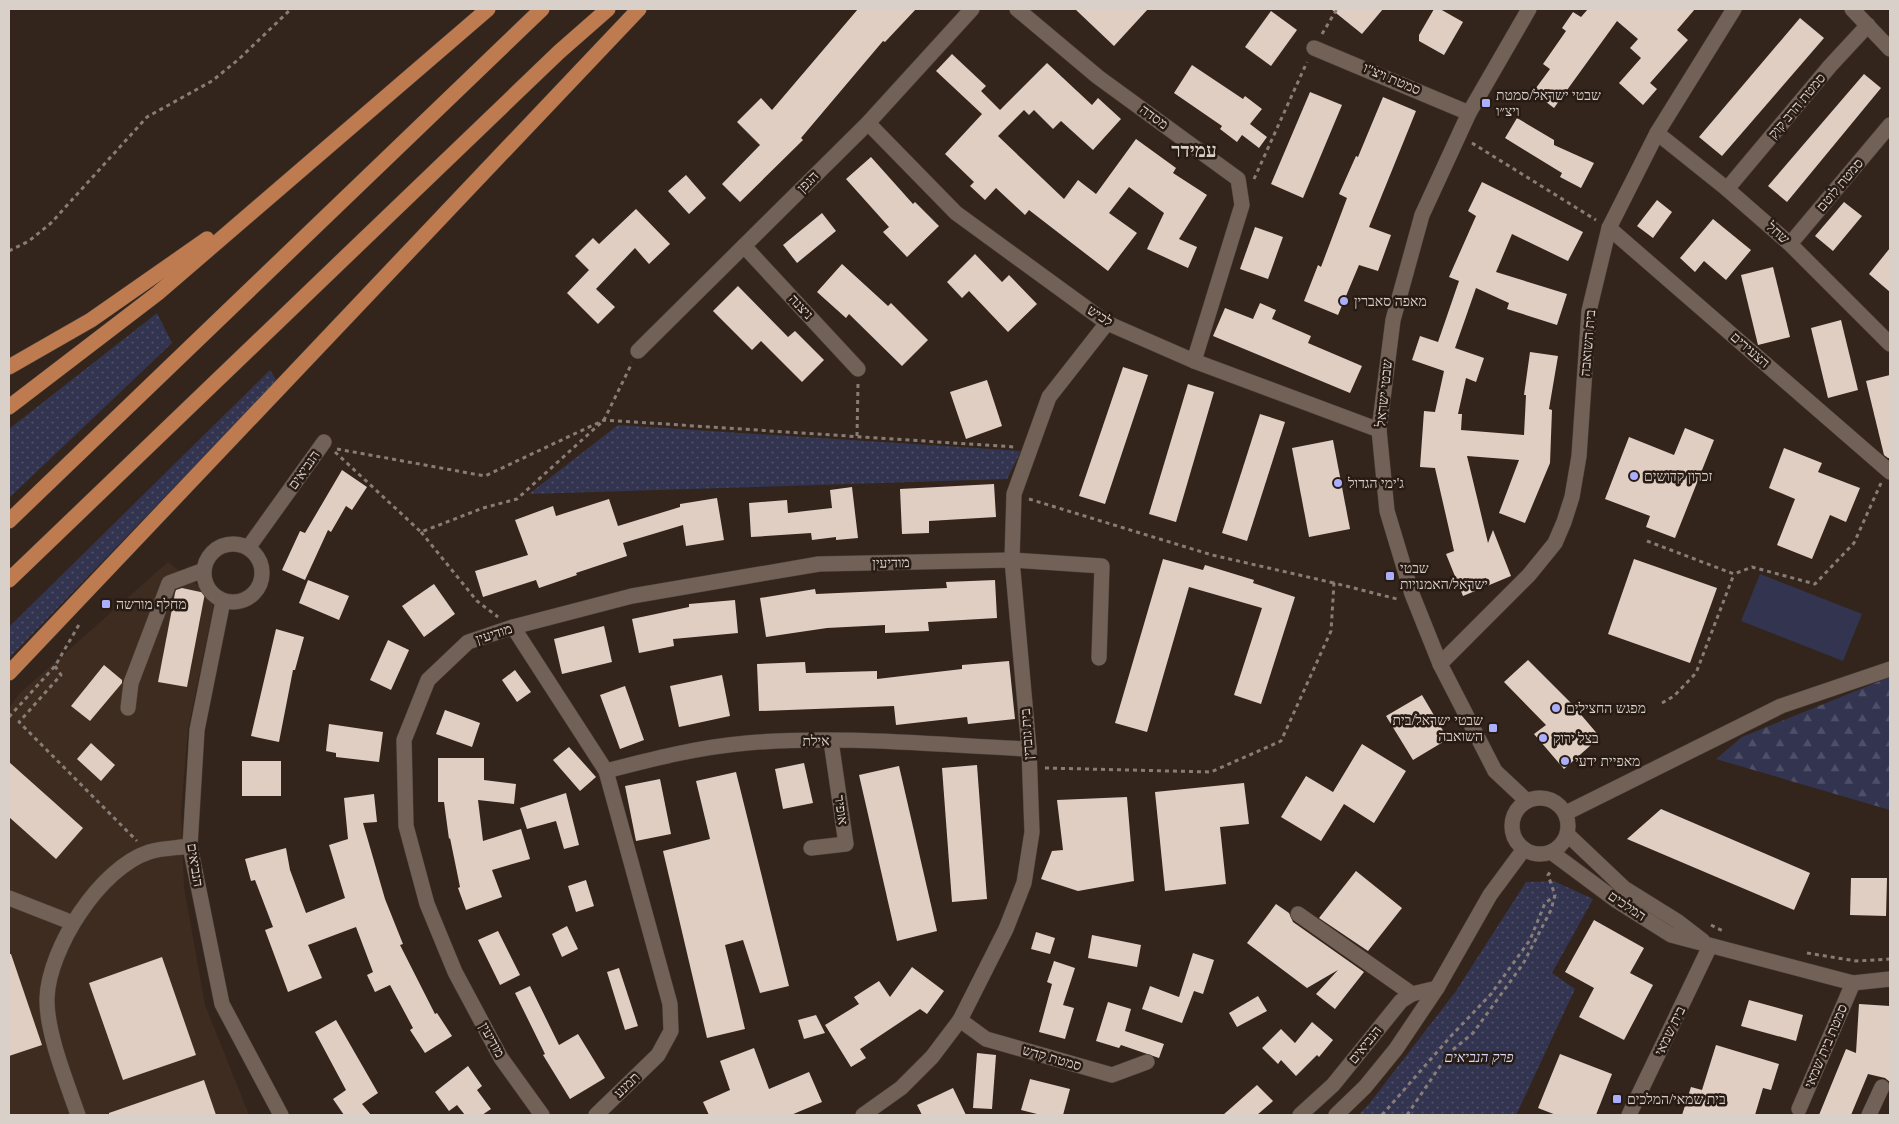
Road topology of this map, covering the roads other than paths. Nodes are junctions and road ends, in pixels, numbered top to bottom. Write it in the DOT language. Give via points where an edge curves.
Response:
graph roads {
  1 [pos="488,9"];
  2 [pos="542,9"];
  3 [pos="608,9"];
  4 [pos="639,9"];
  5 [pos="972,9"];
  6 [pos="1017,9"];
  7 [pos="1529,9"];
  8 [pos="1734,9"];
  9 [pos="1852,9"];
  10 [pos="1868,25"];
  11 [pos="1314,48"];
  12 [pos="1890,49"];
  13 [pos="1469,113"];
  14 [pos="868,123"];
  15 [pos="1890,125"];
  16 [pos="1657,133"];
  17 [pos="334,142"];
  18 [pos="1727,189"];
  19 [pos="1609,228"];
  20 [pos="1790,244"];
  21 [pos="744,246"];
  22 [pos="1107,323"];
  23 [pos="1890,344"];
  24 [pos="638,351"];
  25 [pos="1194,361"];
  26 [pos="9,367"];
  27 [pos="858,369"];
  28 [pos="9,405"];
  29 [pos="1379,430"];
  30 [pos="324,442"];
  31 [pos="1889,471"];
  32 [pos="9,521"];
  33 [pos="50,543"];
  34 [pos="248,548"];
  35 [pos="1012,560"];
  36 [pos="204,570"];
  37 [pos="9,580"];
  38 [pos="9,593"];
  39 [pos="223,601"];
  40 [pos="513,627"];
  41 [pos="1099,658"];
  42 [pos="1440,664"];
  43 [pos="1890,669"];
  44 [pos="9,674"];
  45 [pos="128,708"];
  46 [pos="832,741"];
  47 [pos="1029,749"];
  48 [pos="606,771"];
  49 [pos="1527,801"];
  50 [pos="1566,813"];
  51 [pos="1567,834"];
  52 [pos="190,846"];
  53 [pos="811,848"];
  54 [pos="1524,849"];
  55 [pos="1557,856"];
  56 [pos="9,898"];
  57 [pos="1298,914"];
  58 [pos="73,923"];
  59 [pos="1710,946"];
  60 [pos="1890,979"];
  61 [pos="1853,983"];
  62 [pos="1437,988"];
  63 [pos="1412,994"];
  64 [pos="960,1020"];
  65 [pos="1147,1062"];
  66 [pos="1882,1087"];
  67 [pos="1799,1109"];
  68 [pos="78,1115"];
  69 [pos="281,1115"];
  70 [pos="542,1115"];
  71 [pos="596,1115"];
  72 [pos="863,1115"];
  73 [pos="1300,1115"];
  74 [pos="1336,1115"];
  75 [pos="1629,1115"];
  76 [pos="1869,1115"];
  1 -- 17 [label="highway"];
  2 -- 32 [label="highway"];
  3 -- 33 [label="highway" via="559,52"];
  4 -- 44 [label="highway"];
  5 -- 14 [label="street, הגפן"];
  6 -- 25 [label="street, מסדה" via="1098,77 1238,179 1242,204"];
  7 -- 13 [label="street, שבטי ישראל"];
  8 -- 16 [label="street, בית השואבה"];
  9 -- 10 [label="street"];
  10 -- 12 [label="street"];
  10 -- 18 [label="street, סמטת הרב קוק"];
  11 -- 13 [label="street, סמטת ויצ\"ו"];
  13 -- 29 [label="street, שבטי ישראל" via="1422,215 1393,320"];
  14 -- 21 [label="street, הגפן"];
  14 -- 22 [label="street, לכיש" via="956,213"];
  15 -- 20 [label="street, סמטת לוטם"];
  16 -- 18 [label="street, שחל"];
  16 -- 19 [label="street, בית השואבה"];
  17 -- 26 [label="highway" via="193,250 91,320"];
  17 -- 28 [label="highway" via="158,293"];
  18 -- 20 [label="street, שחל"];
  19 -- 31 [label="street, הצעירים"];
  19 -- 42 [label="street, בית השואבה" via="1589,311 1579,456 1572,498 1555,543 1529,575"];
  20 -- 23 [label="street, שחל"];
  21 -- 24 [label="street, הגפן"];
  21 -- 27 [label="street, ניצנה"];
  22 -- 25 [label="street, לכיש"];
  22 -- 35 [label="street, בית גוברין" via="1049,397 1014,494"];
  25 -- 29 [label="street, לכיש"];
  29 -- 42 [label="street, שבטי ישראל" via="1387,511 1416,604"];
  30 -- 34 [label="street, הנביאים"];
  33 -- 37 [label="highway"];
  33 -- 38 [label="highway"];
  34 -- 36 [label="street" via="240,544 220,547"];
  34 -- 39 [label="street" via="261,562 263,572 258,590 242,602"];
  35 -- 40 [label="street, מודיעין" via="819,564 632,596"];
  35 -- 41 [label="street, מודיעין" via="1102,566"];
  35 -- 47 [label="street, בית גוברין"];
  36 -- 39 [label="street" via="208,589"];
  36 -- 45 [label="street" via="169,583 131,683"];
  39 -- 52 [label="street, הנביאים" via="197,730"];
  40 -- 48 [label="street"];
  40 -- 70 [label="street, מודיעין" via="468,642 428,680 404,740 406,826 428,904 455,972 502,1058"];
  42 -- 49 [label="street, שבטי ישראל" via="1495,772"];
  43 -- 50 [label="street" via="1781,706"];
  46 -- 47 [label="street, אילת"];
  46 -- 48 [label="street, אילת" via="748,743 677,753"];
  46 -- 53 [label="street, אופיר" via="846,844"];
  47 -- 64 [label="street, בית גוברין" via="1032,832 1024,883 1006,929"];
  48 -- 71 [label="street, תמנע" via="670,1004 671,1031 658,1055"];
  49 -- 50 [label="street" via="1549,799"];
  49 -- 54 [label="street" via="1514,815 1512,826 1518,844"];
  50 -- 51 [label="street"];
  51 -- 55 [label="street"];
  51 -- 59 [label="street, המלכים" via="1624,888"];
  52 -- 58 [label="street" via="148,852 125,865 93,894"];
  52 -- 69 [label="street, הנביאים" via="222,1004"];
  54 -- 55 [label="street"];
  54 -- 62 [label="street, הנביאים" via="1490,895"];
  55 -- 59 [label="street, המלכים" via="1617,901 1672,935"];
  56 -- 58 [label="street"];
  57 -- 63 [label="street"];
  58 -- 68 [label="street" via="53,963 47,999 52,1035"];
  59 -- 61 [label="street, המלכים"];
  59 -- 75 [label="street, בית שמאי"];
  60 -- 61 [label="street, המלכים"];
  61 -- 67 [label="street, סמטת בית שמאי"];
  62 -- 63 [label="street, הנביאים"];
  62 -- 74 [label="street, הנביאים" via="1396,1049 1365,1087"];
  63 -- 73 [label="street, הנביאים" via="1401,1001 1333,1085"];
  64 -- 65 [label="street, סמטת קדש" via="986,1039 1112,1075"];
  64 -- 72 [label="street, בית גוברין" via="932,1057 901,1088"];
  66 -- 76 [label="street"];
}
